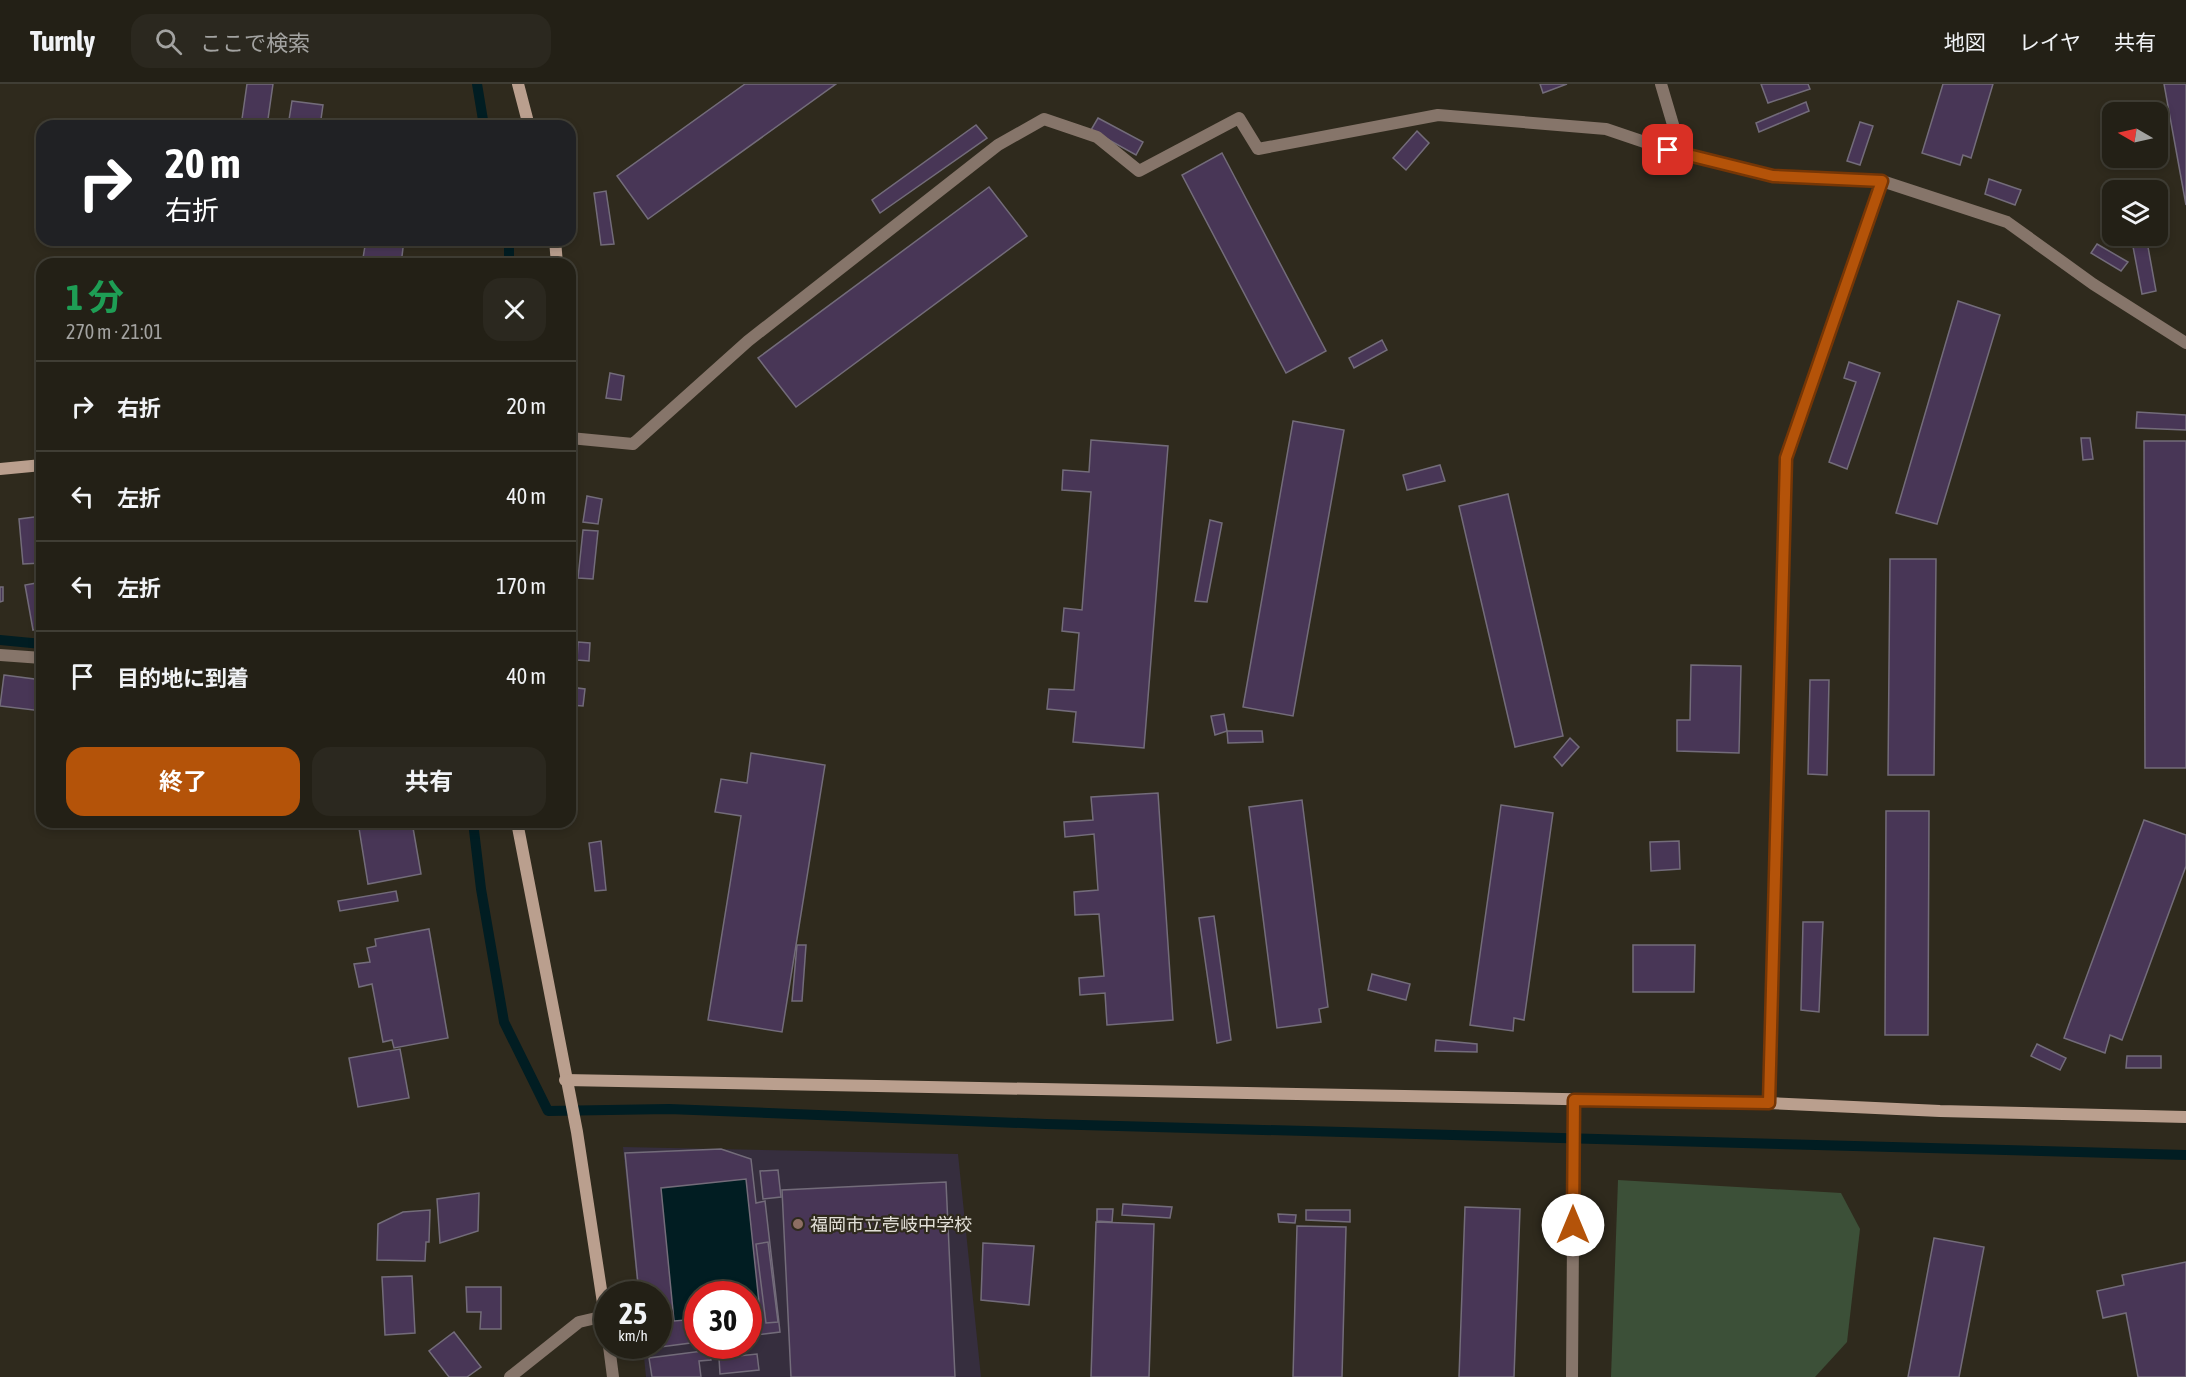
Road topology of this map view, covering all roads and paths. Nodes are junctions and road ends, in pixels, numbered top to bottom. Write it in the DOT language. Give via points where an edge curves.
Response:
graph roads {
  1 [pos="518,84"];
  2 [pos="1661,84"];
  3 [pos="527,120"];
  4 [pos="1668,150"];
  5 [pos="1882,181"];
  6 [pos="2186,343"];
  7 [pos="576,439"];
  8 [pos="36,466"];
  9 [pos="0,469"];
  10 [pos="0,655"];
  11 [pos="36,658"];
  12 [pos="518,828"];
  13 [pos="566,1080"];
  14 [pos="1574,1100"];
  15 [pos="1769,1103"];
  16 [pos="2186,1117"];
  17 [pos="600,1281"];
  18 [pos="594,1319"];
  19 [pos="611,1359"];
  20 [pos="510,1377"];
  21 [pos="613,1377"];
  22 [pos="1572,1377"];
  1 -- 3 [label="street"];
  2 -- 4 [label="street" via="1674,128"];
  4 -- 5 [label="street" via="1773,176"];
  4 -- 7 [label="street" via="1606,129 1437,115 1258,149 1239,118 1139,171 1096,137 1044,119 999,144 748,341 633,444"];
  5 -- 6 [label="street" via="2007,222 2093,284"];
  5 -- 15 [label="street" via="1786,458"];
  8 -- 9 [label="street"];
  10 -- 11 [label="street"];
  12 -- 13 [label="street"];
  13 -- 14 [label="street"];
  13 -- 17 [label="street"];
  14 -- 15 [label="street"];
  14 -- 22 [label="street"];
  15 -- 16 [label="street"];
  18 -- 20 [label="street" via="579,1322"];
  19 -- 21 [label="street"];
}
